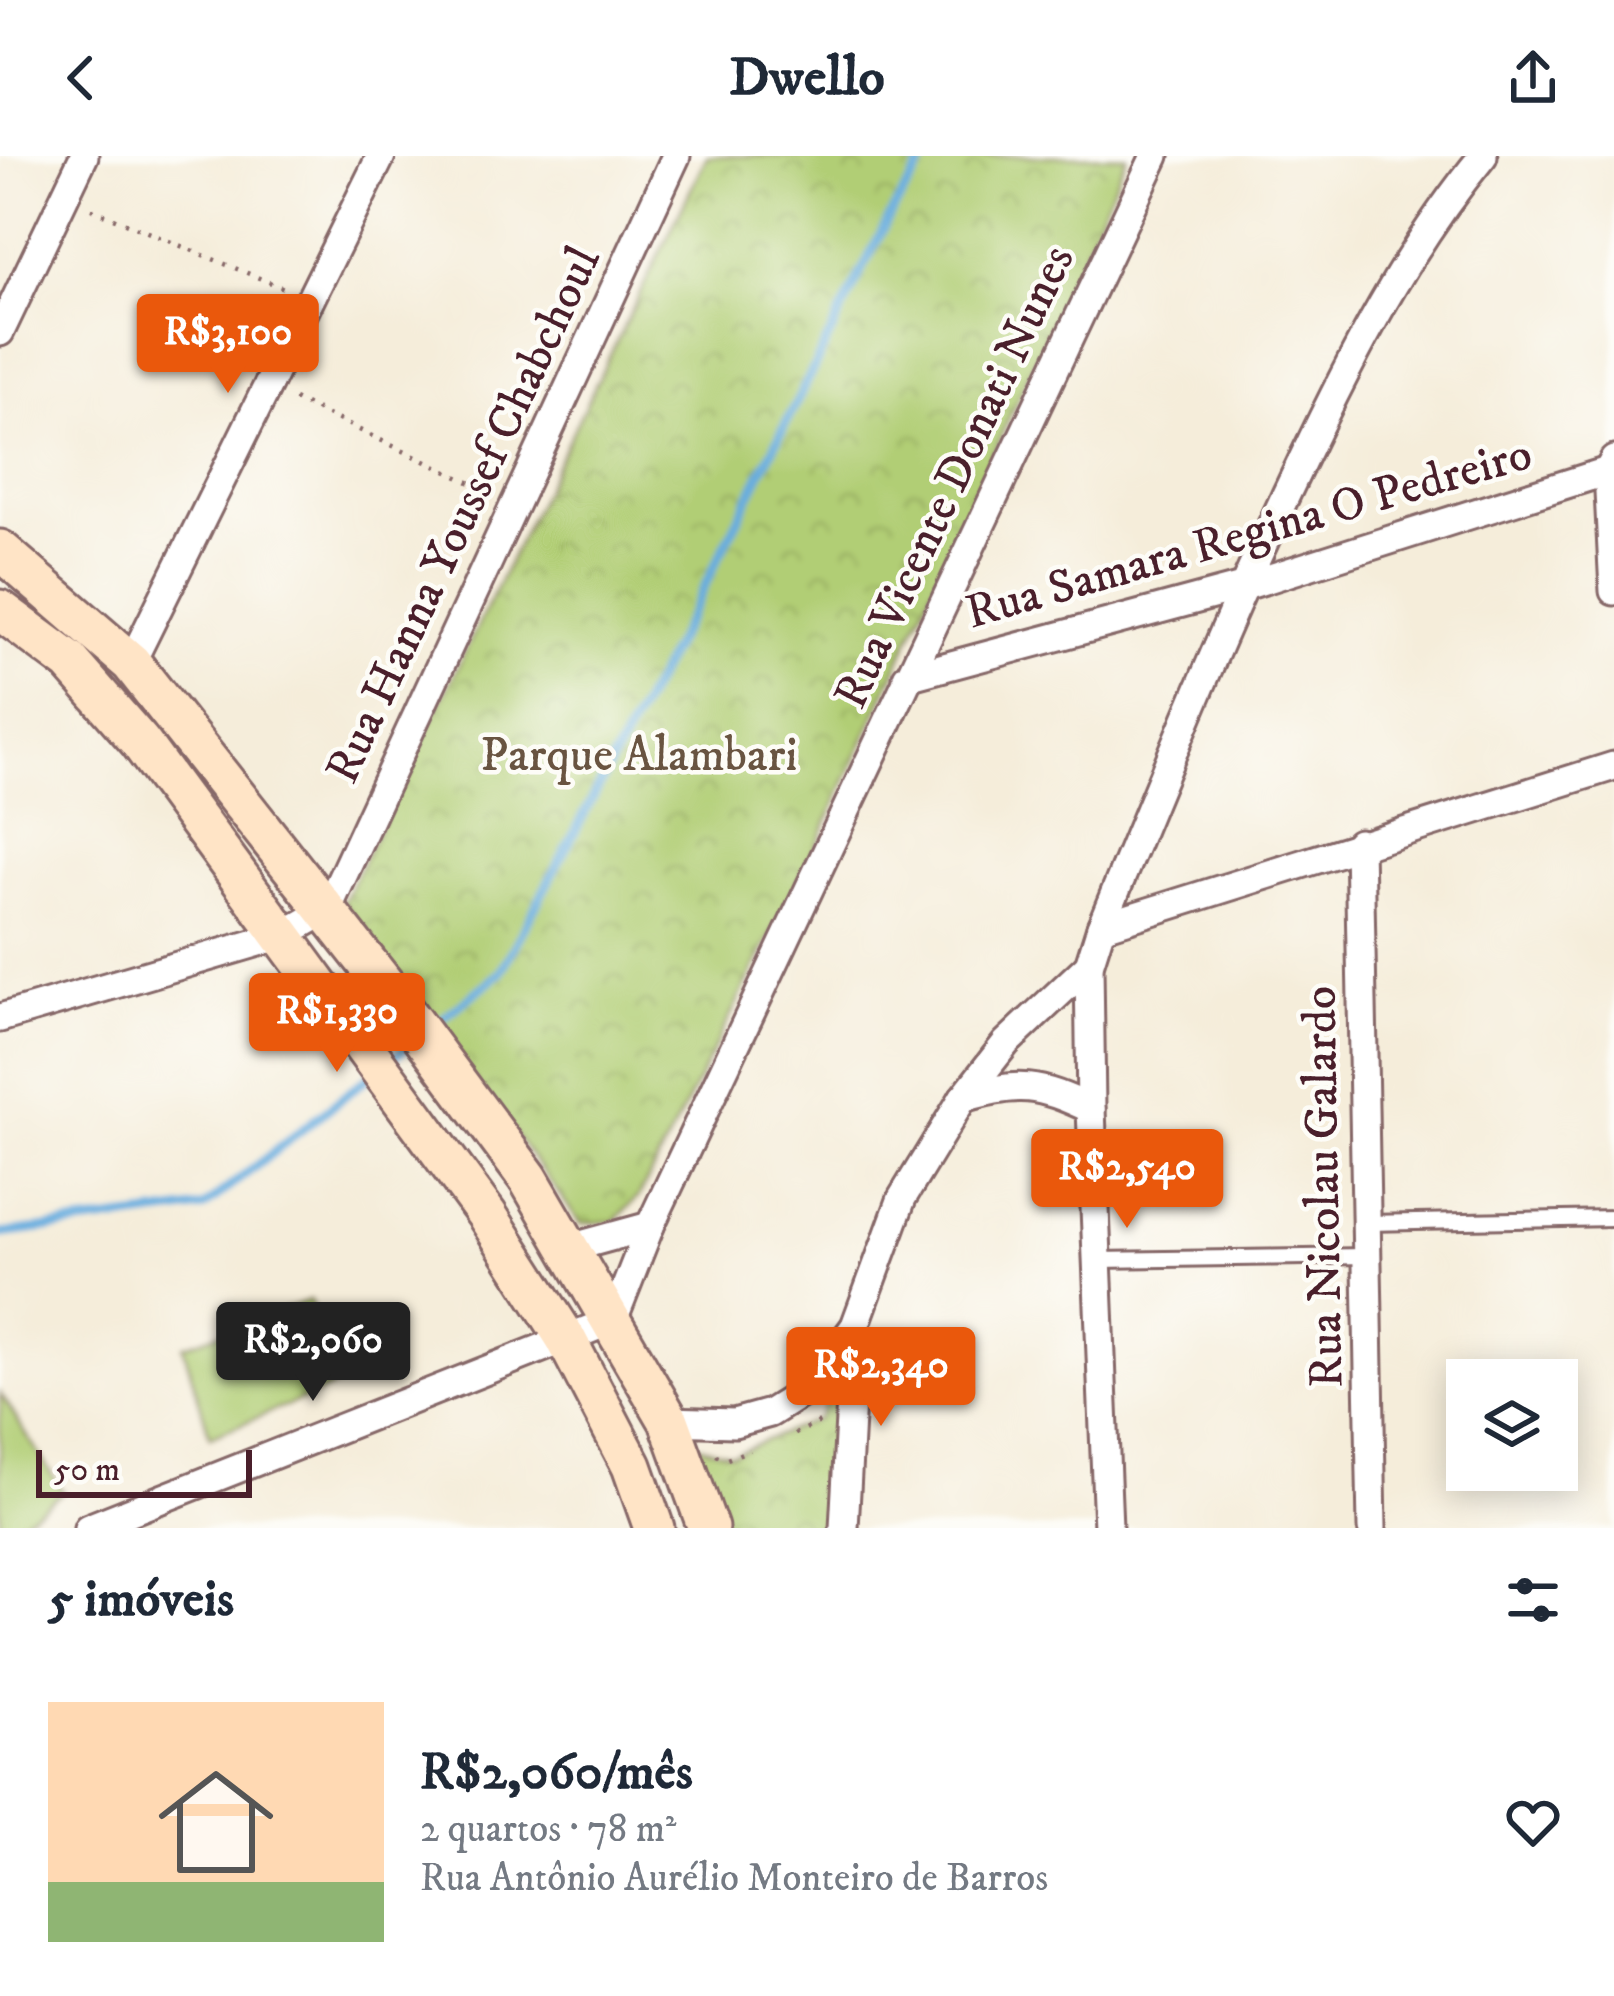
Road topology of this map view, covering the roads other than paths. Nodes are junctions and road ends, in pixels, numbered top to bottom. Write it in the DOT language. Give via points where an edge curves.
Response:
graph roads {
  1 [pos="84,156"];
  2 [pos="381,156"];
  3 [pos="676,156"];
  4 [pos="1155,156"];
  5 [pos="1483,156"];
  6 [pos="0,332"];
  7 [pos="1612,467"];
  8 [pos="0,550"];
  9 [pos="1242,587"];
  10 [pos="1614,591"];
  11 [pos="0,610"];
  12 [pos="131,663"];
  13 [pos="907,677"];
  14 [pos="1614,766"];
  15 [pos="1359,843"];
  16 [pos="327,910"];
  17 [pos="1101,927"];
  18 [pos="283,935"];
  19 [pos="1089,965"];
  20 [pos="0,1018"];
  21 [pos="963,1098"];
  22 [pos="1091,1109"];
  23 [pos="1614,1218"];
  24 [pos="1367,1223"];
  25 [pos="650,1226"];
  26 [pos="570,1248"];
  27 [pos="1367,1256"];
  28 [pos="1097,1260"];
  29 [pos="613,1320"];
  30 [pos="854,1326"];
  31 [pos="565,1337"];
  32 [pos="670,1421"];
  33 [pos="88,1528"];
  34 [pos="654,1528"];
  35 [pos="708,1528"];
  36 [pos="844,1528"];
  37 [pos="1108,1528"];
  38 [pos="1372,1528"];
  1 -- 6 [label="street"];
  2 -- 12 [label="street"];
  3 -- 16 [label="street, Rua Hanna Youssef Chabchoul"];
  4 -- 13 [label="street, Rua Vicente Donati Nunes"];
  5 -- 9 [label="street" via="1356,348"];
  7 -- 9 [label="street, Rua Samara Regina O Pedreiro"];
  7 -- 10 [label="street"];
  8 -- 12 [label="main road"];
  9 -- 13 [label="street, Rua Samara Regina O Pedreiro"];
  9 -- 17 [label="street"];
  11 -- 18 [label="main road" via="70,662 140,742"];
  12 -- 16 [label="main road"];
  13 -- 25 [label="street, Rua Vicente Donati Nunes"];
  14 -- 15 [label="street"];
  15 -- 17 [label="street"];
  15 -- 24 [label="street, Rua Nicolau Galardo"];
  16 -- 18 [label="street"];
  16 -- 26 [label="main road" via="528,1178"];
  17 -- 19 [label="street"];
  18 -- 20 [label="street"];
  18 -- 31 [label="main road" via="488,1215"];
  19 -- 21 [label="street" via="1006,1043"];
  19 -- 22 [label="street"];
  21 -- 22 [label="street" via="1009,1084 1047,1088"];
  21 -- 30 [label="street" via="902,1198"];
  22 -- 28 [label="street"];
  23 -- 24 [label="lane"];
  24 -- 27 [label="street, Rua Nicolau Galardo"];
  25 -- 26 [label="street"];
  25 -- 29 [label="street, Rua Vicente Donati Nunes"];
  26 -- 29 [label="main road"];
  27 -- 28 [label="lane"];
  27 -- 38 [label="street, Rua Nicolau Galardo"];
  28 -- 37 [label="street"];
  29 -- 31 [label="street"];
  29 -- 32 [label="main road"];
  30 -- 32 [label="street" via="807,1390 770,1413 734,1423"];
  30 -- 36 [label="street"];
  31 -- 33 [label="street"];
  31 -- 34 [label="main road" via="632,1466"];
  32 -- 35 [label="main road"];
}
